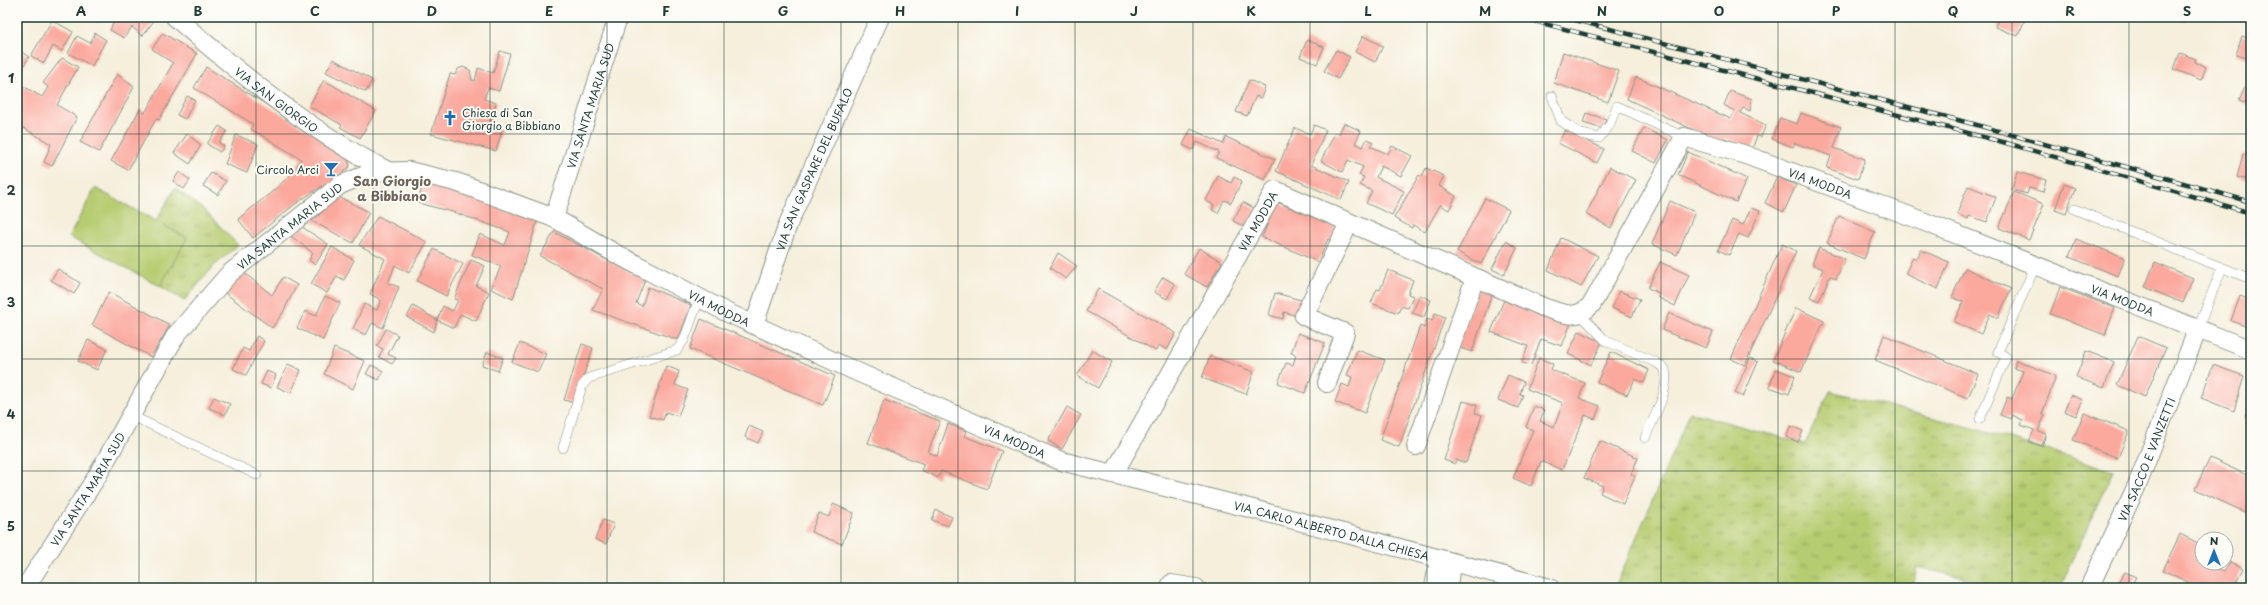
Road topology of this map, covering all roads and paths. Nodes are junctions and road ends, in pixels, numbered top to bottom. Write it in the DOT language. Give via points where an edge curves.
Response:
graph roads {
  1 [pos="175,17"];
  2 [pos="618,17"];
  3 [pos="880,17"];
  4 [pos="1552,96"];
  5 [pos="1684,137"];
  6 [pos="386,170"];
  7 [pos="2074,209"];
  8 [pos="554,218"];
  9 [pos="1349,223"];
  10 [pos="2035,266"];
  11 [pos="2222,268"];
  12 [pos="1475,278"];
  13 [pos="2251,279"];
  14 [pos="699,298"];
  15 [pos="1580,314"];
  16 [pos="754,325"];
  17 [pos="2198,328"];
  18 [pos="2251,350"];
  19 [pos="1327,383"];
  20 [pos="132,416"];
  21 [pos="1980,419"];
  22 [pos="1645,438"];
  23 [pos="1416,446"];
  24 [pos="563,448"];
  25 [pos="1114,473"];
  26 [pos="257,475"];
  27 [pos="1445,561"];
  28 [pos="1171,584"];
  29 [pos="25,588"];
  30 [pos="1196,588"];
  31 [pos="1434,588"];
  32 [pos="1448,588"];
  33 [pos="1550,588"];
  34 [pos="2088,588"];
  1 -- 6 [label="street, VIA SAN GIORGIO" via="216,53 317,129 361,158"];
  2 -- 8 [label="street, VIA SANTA MARIA SUD"];
  3 -- 16 [label="street, VIA SAN GASPARE DEL BUFALO" via="788,224"];
  4 -- 5 [label="lane" via="1561,121 1581,134 1599,138 1609,126 1617,106"];
  5 -- 10 [label="street, VIA MODDA" via="1743,154"];
  5 -- 15 [label="street" via="1592,304"];
  6 -- 8 [label="street, VIA SANTA MARIA SUD" via="421,173 456,182"];
  6 -- 20 [label="street, VIA SANTA MARIA SUD" via="362,174 340,185 229,274 176,335"];
  7 -- 11 [label="lane"];
  8 -- 14 [label="street, VIA MODDA"];
  9 -- 12 [label="street, VIA MODDA"];
  9 -- 19 [label="street" via="1304,316 1345,333"];
  9 -- 25 [label="street, VIA MODDA" via="1275,190"];
  10 -- 17 [label="street, VIA MODDA"];
  10 -- 21 [label="lane" via="1998,352 2006,357"];
  11 -- 13 [label="lane"];
  11 -- 17 [label="lane"];
  12 -- 15 [label="street, VIA MODDA" via="1543,307 1569,315"];
  12 -- 23 [label="street"];
  14 -- 16 [label="street, VIA MODDA"];
  14 -- 24 [label="lane" via="684,340 677,350 589,378 582,386"];
  15 -- 22 [label="lane" via="1606,341 1658,363 1665,369 1667,377 1664,389"];
  16 -- 25 [label="street, VIA MODDA" via="1040,453 1081,468"];
  17 -- 18 [label="street, VIA MODDA"];
  17 -- 34 [label="street, VIA SACCO E VANZETTI" via="2138,483"];
  20 -- 26 [label="lane"];
  20 -- 29 [label="street, VIA SANTA MARIA SUD" via="96,478"];
  25 -- 27 [label="street, VIA CARLO ALBERTO DALLA CHIESA"];
  27 -- 31 [label="street"];
  27 -- 32 [label="street"];
  27 -- 33 [label="street, VIA CARLO ALBERTO DALLA CHIESA"];
  28 -- 30 [label="street"];
}
